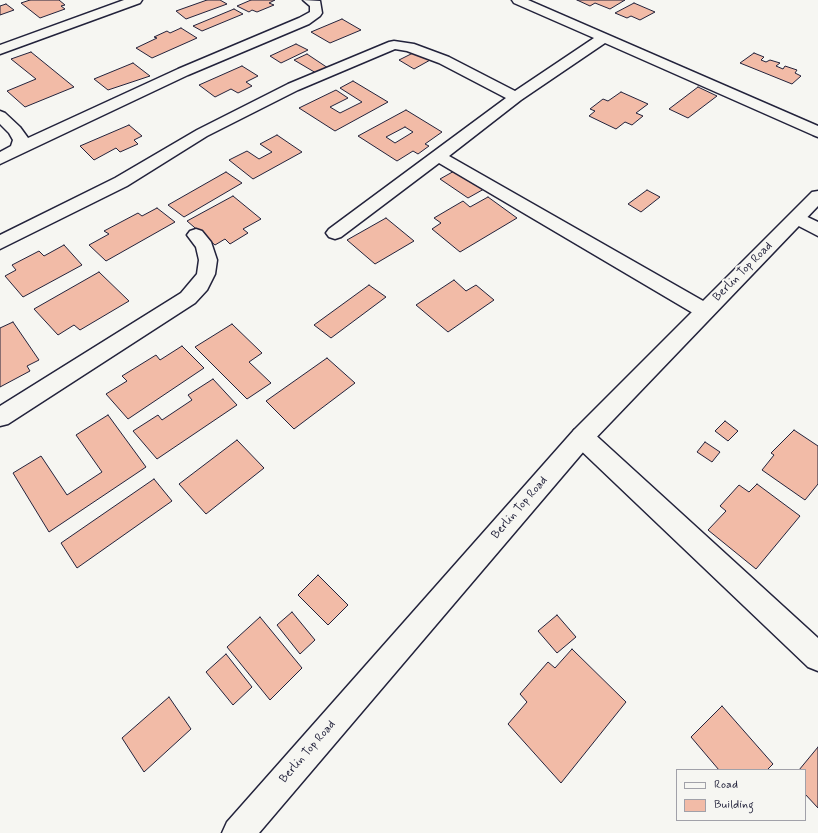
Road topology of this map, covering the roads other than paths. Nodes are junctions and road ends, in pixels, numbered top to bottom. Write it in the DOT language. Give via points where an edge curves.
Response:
graph roads {
  1 [pos="136,0"];
  2 [pos="309,0"];
  3 [pos="518,0"];
  4 [pos="114,3"];
  5 [pos="604,38"];
  6 [pos="0,50"];
  7 [pos="516,97"];
  8 [pos="0,116"];
  9 [pos="818,132"];
  10 [pos="18,149"];
  11 [pos="438,156"];
  12 [pos="0,159"];
  13 [pos="818,196"];
  14 [pos="797,218"];
  15 [pos="818,230"];
  16 [pos="335,233"];
  17 [pos="196,235"];
  18 [pos="0,243"];
  19 [pos="705,311"];
  20 [pos="0,417"];
  21 [pos="582,437"];
  22 [pos="818,657"];
  23 [pos="238,833"];
  1 -- 4 [label="street"];
  2 -- 10 [label="street" via="316,4 316,13 304,20 183,72"];
  3 -- 5 [label="street"];
  4 -- 6 [label="street"];
  5 -- 7 [label="street"];
  5 -- 9 [label="street"];
  7 -- 11 [label="street"];
  7 -- 18 [label="street" via="444,60 409,47 394,45 286,91 202,133 121,182"];
  8 -- 10 [label="street" via="15,130 21,140"];
  10 -- 12 [label="street"];
  11 -- 16 [label="street"];
  11 -- 19 [label="street"];
  13 -- 14 [label="street, Berlin Top Road"];
  14 -- 15 [label="street"];
  14 -- 19 [label="street, Berlin Top Road"];
  17 -- 20 [label="street" via="205,246 208,260 206,274 188,298"];
  19 -- 21 [label="street, Berlin Top Road"];
  21 -- 22 [label="street"];
  21 -- 23 [label="street, Berlin Top Road"];
}
